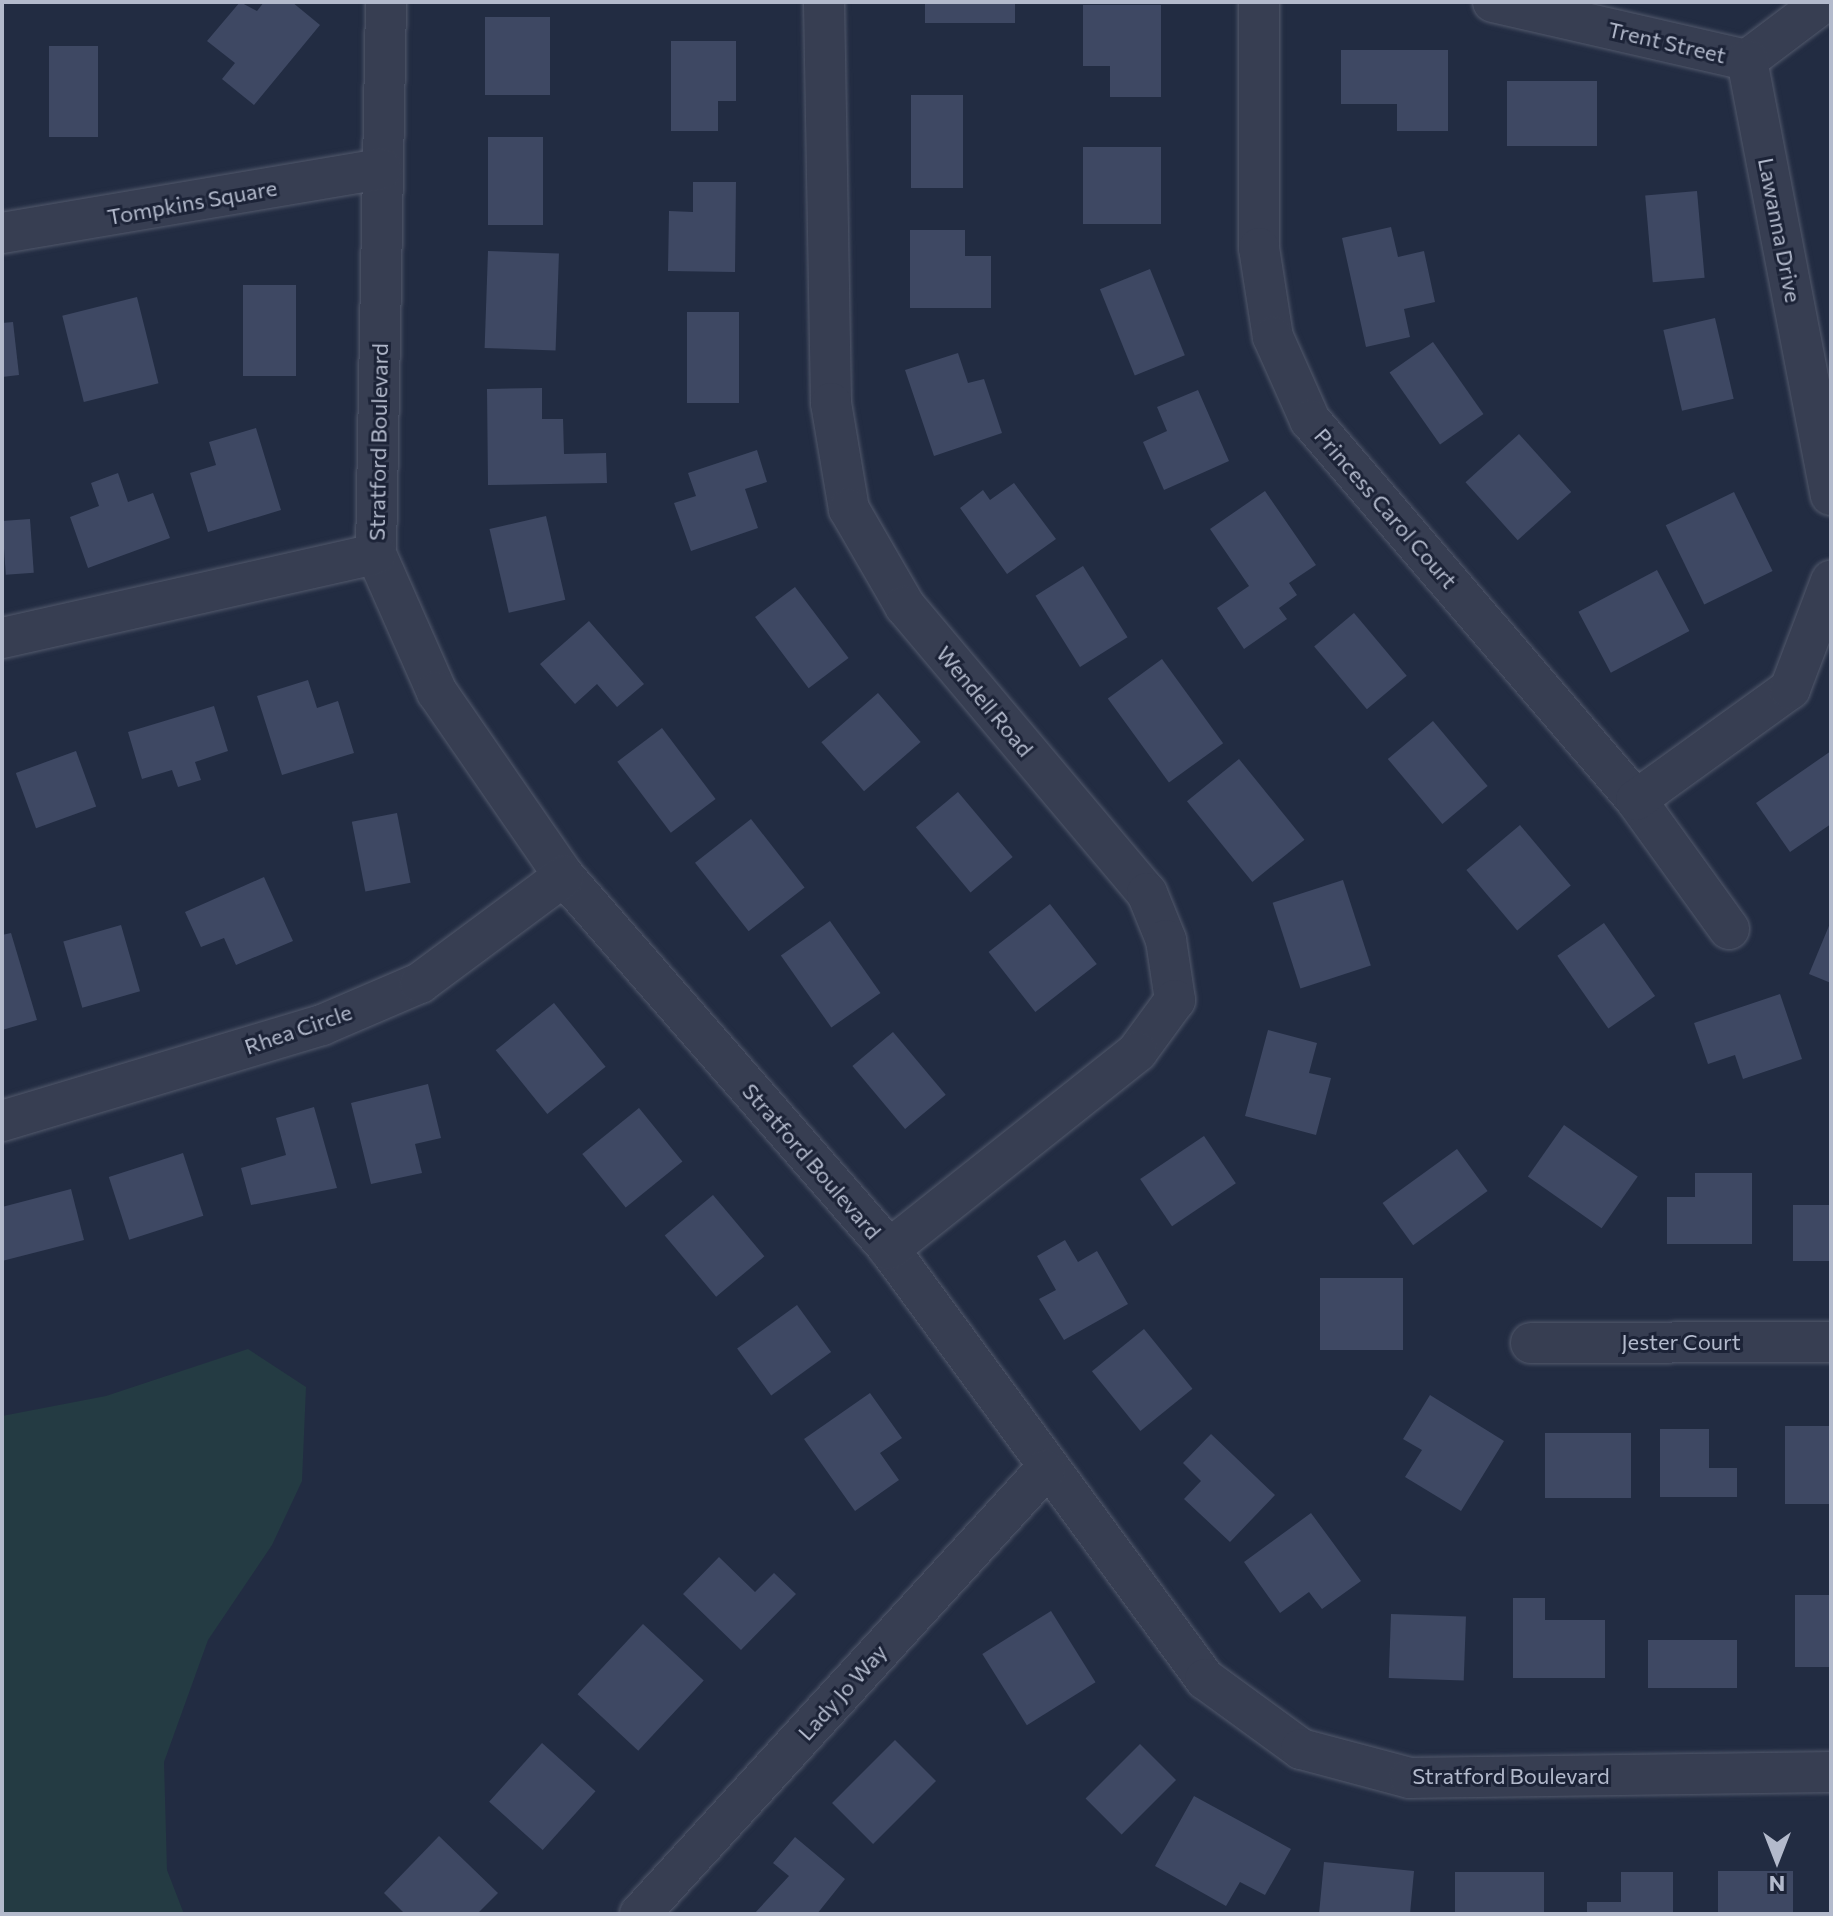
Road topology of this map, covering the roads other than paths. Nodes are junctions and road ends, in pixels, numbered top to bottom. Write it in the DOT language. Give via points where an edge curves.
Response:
graph roads {
  1 [pos="386,2"];
  2 [pos="824,2"];
  3 [pos="1259,2"];
  4 [pos="1493,2"];
  5 [pos="1824,2"];
  6 [pos="1747,60"];
  7 [pos="382,169"];
  8 [pos="2,233"];
  9 [pos="1831,495"];
  10 [pos="376,554"];
  11 [pos="1831,581"];
  12 [pos="2,638"];
  13 [pos="1636,800"];
  14 [pos="564,876"];
  15 [pos="1729,929"];
  16 [pos="2,1121"];
  17 [pos="889,1249"];
  18 [pos="1831,1342"];
  19 [pos="1531,1343"];
  20 [pos="1045,1470"];
  21 [pos="1831,1772"];
  22 [pos="640,1914"];
  1 -- 7 [label="street, Stratford Boulevard"];
  2 -- 17 [label="street, Wendell Road" via="831,403 849,509 905,606 1147,893 1166,940 1175,1000 1137,1052"];
  3 -- 13 [label="street, Princess Carol Court" via="1259,248 1273,337 1310,420"];
  4 -- 6 [label="street, Trent Street"];
  5 -- 6 [label="street"];
  6 -- 9 [label="street, Lawanna Drive"];
  7 -- 8 [label="street, Tompkins Square"];
  7 -- 10 [label="street, Stratford Boulevard"];
  10 -- 12 [label="street"];
  10 -- 14 [label="street, Stratford Boulevard" via="437,692"];
  11 -- 13 [label="street" via="1790,689"];
  13 -- 15 [label="street, Princess Carol Court"];
  14 -- 16 [label="street, Rhea Circle" via="420,983 322,1025"];
  14 -- 17 [label="street, Stratford Boulevard"];
  17 -- 20 [label="street, Stratford Boulevard"];
  18 -- 19 [label="street, Jester Court"];
  20 -- 21 [label="street, Stratford Boulevard" via="1205,1679 1301,1749 1410,1778"];
  20 -- 22 [label="street, Lady Jo Way"];
}
